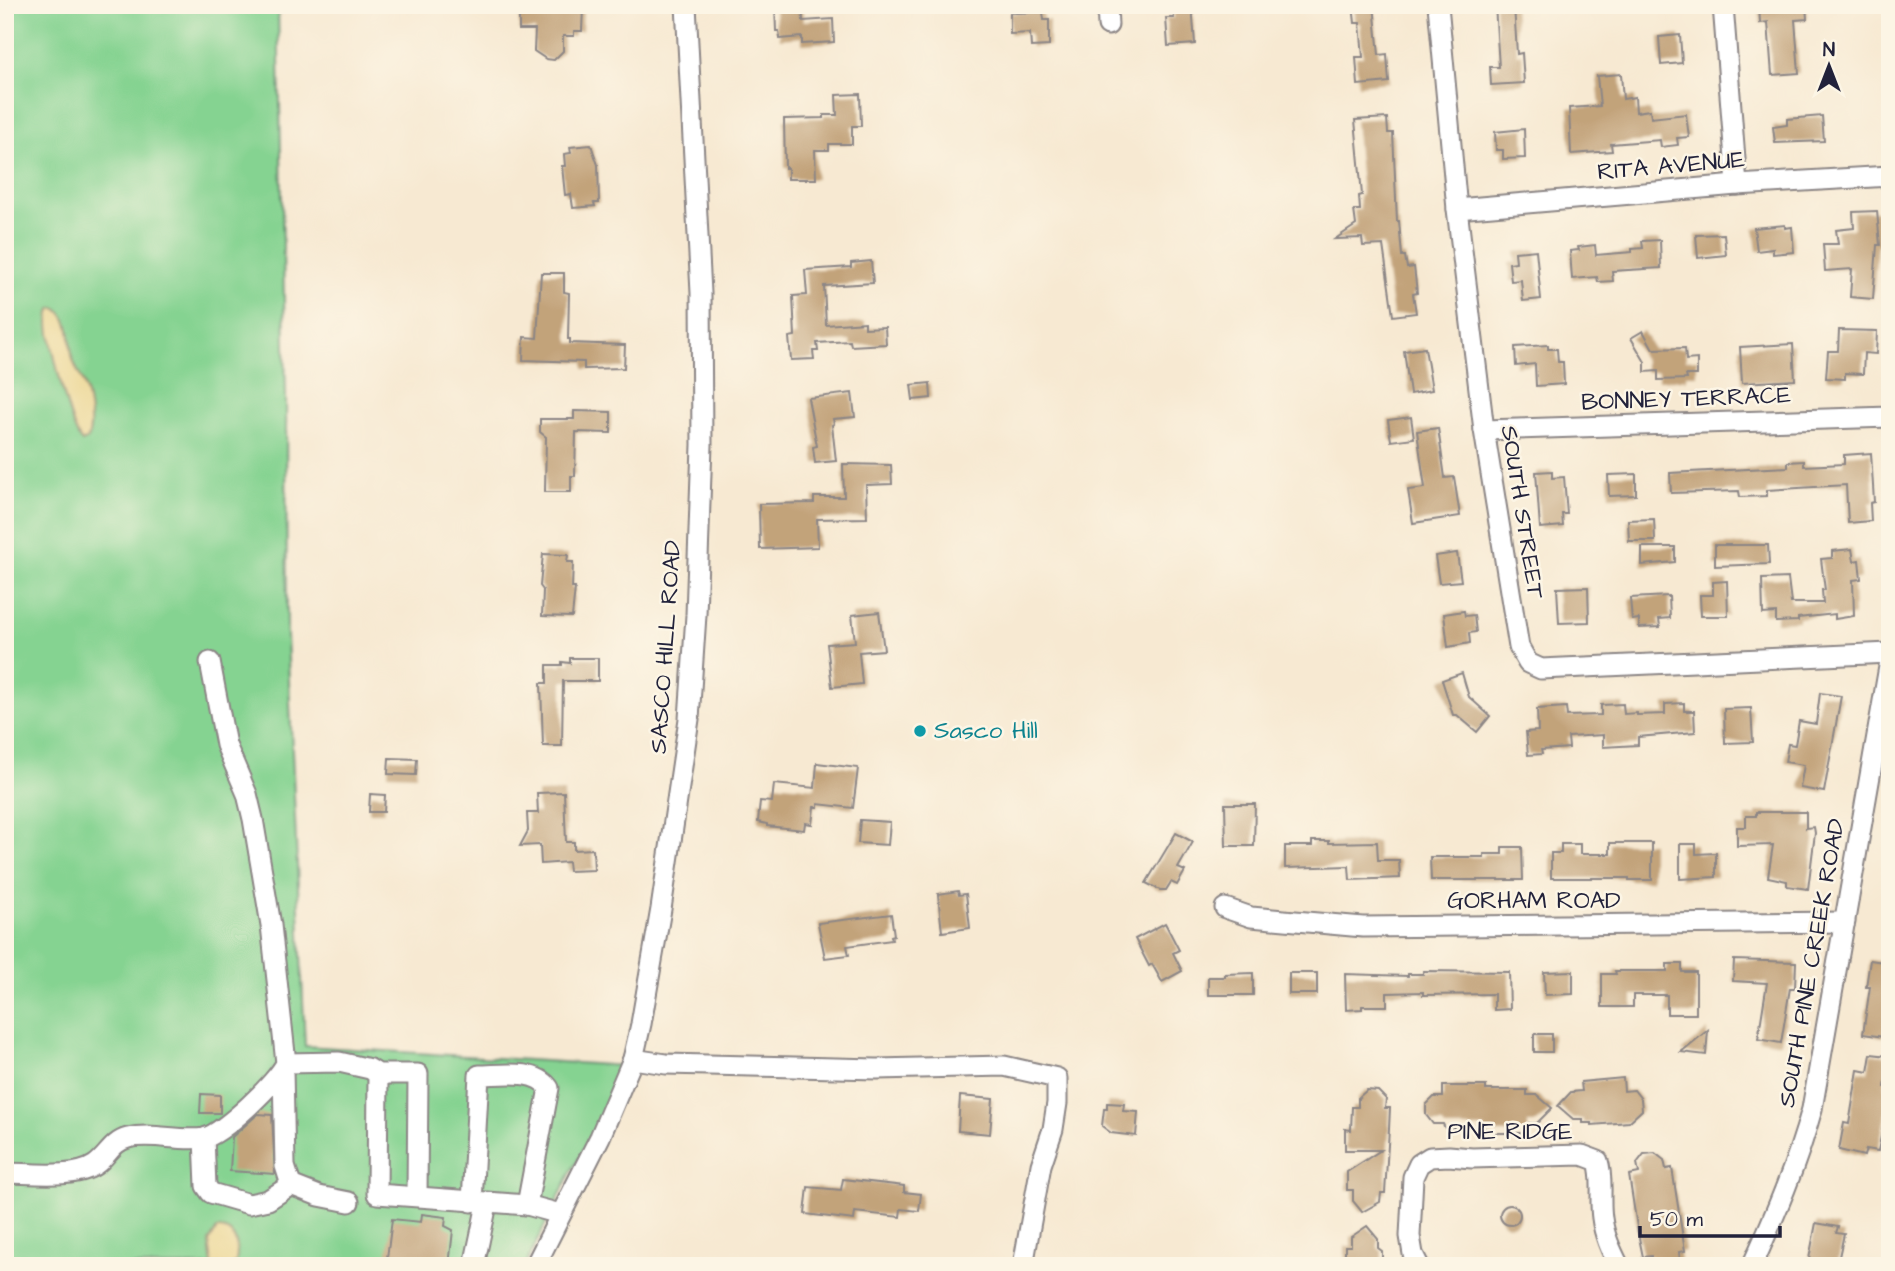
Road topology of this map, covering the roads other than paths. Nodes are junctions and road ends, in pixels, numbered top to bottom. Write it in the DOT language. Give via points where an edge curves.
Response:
graph roads {
  1 [pos="686,5"];
  2 [pos="1107,5"];
  3 [pos="1438,5"];
  4 [pos="1723,5"];
  5 [pos="1108,26"];
  6 [pos="1890,176"];
  7 [pos="1737,185"];
  8 [pos="1457,209"];
  9 [pos="1890,417"];
  10 [pos="1484,430"];
  11 [pos="1890,653"];
  12 [pos="1890,661"];
  13 [pos="210,662"];
  14 [pos="1887,700"];
  15 [pos="1225,908"];
  16 [pos="1845,922"];
  17 [pos="633,1059"];
  18 [pos="284,1066"];
  19 [pos="378,1074"];
  20 [pos="204,1138"];
  21 [pos="5,1173"];
  22 [pos="291,1185"];
  23 [pos="417,1196"];
  24 [pos="349,1202"];
  25 [pos="479,1203"];
  26 [pos="527,1205"];
  27 [pos="561,1214"];
  28 [pos="474,1266"];
  29 [pos="535,1266"];
  30 [pos="1023,1266"];
  31 [pos="1419,1266"];
  32 [pos="1619,1266"];
  33 [pos="1752,1266"];
  1 -- 17 [label="street, SASCO HILL ROAD" via="701,293 696,615 678,802"];
  2 -- 5 [label="street"];
  3 -- 8 [label="street, SOUTH STREET"];
  4 -- 7 [label="street"];
  6 -- 7 [label="street, RITA AVENUE"];
  7 -- 8 [label="street, RITA AVENUE"];
  8 -- 10 [label="street, SOUTH STREET"];
  9 -- 10 [label="street, BONNEY TERRACE"];
  10 -- 11 [label="street, SOUTH STREET" via="1519,646 1528,663 1541,669"];
  12 -- 14 [label="street, SOUTH PINE CREEK ROAD"];
  13 -- 18 [label="street" via="226,746 253,819 274,948"];
  14 -- 16 [label="street, SOUTH PINE CREEK ROAD"];
  15 -- 16 [label="street, GORHAM ROAD" via="1251,917 1363,926"];
  16 -- 33 [label="street, SOUTH PINE CREEK ROAD" via="1804,1137"];
  17 -- 27 [label="street, SASCO HILL ROAD"];
  17 -- 30 [label="street" via="666,1064 877,1069 1004,1066 1057,1078 1053,1129 1041,1165"];
  18 -- 19 [label="street" via="339,1062"];
  18 -- 20 [label="street" via="224,1129"];
  18 -- 22 [label="street" via="285,1166"];
  19 -- 23 [label="street" via="377,1194"];
  19 -- 23 [label="street" via="418,1074"];
  20 -- 21 [label="street" via="130,1137 84,1171"];
  20 -- 22 [label="street" via="206,1186 211,1193 249,1204 268,1200"];
  22 -- 24 [label="street"];
  23 -- 25 [label="street"];
  25 -- 26 [label="street"];
  25 -- 26 [label="street" via="479,1075 526,1075 544,1080 549,1088"];
  25 -- 28 [label="street"];
  26 -- 27 [label="street"];
  27 -- 29 [label="street, SASCO HILL ROAD"];
  31 -- 32 [label="street, PINE RIDGE" via="1410,1236 1413,1177 1419,1164 1430,1157 1448,1156 1582,1155 1598,1161 1602,1219 1608,1246"];
}
